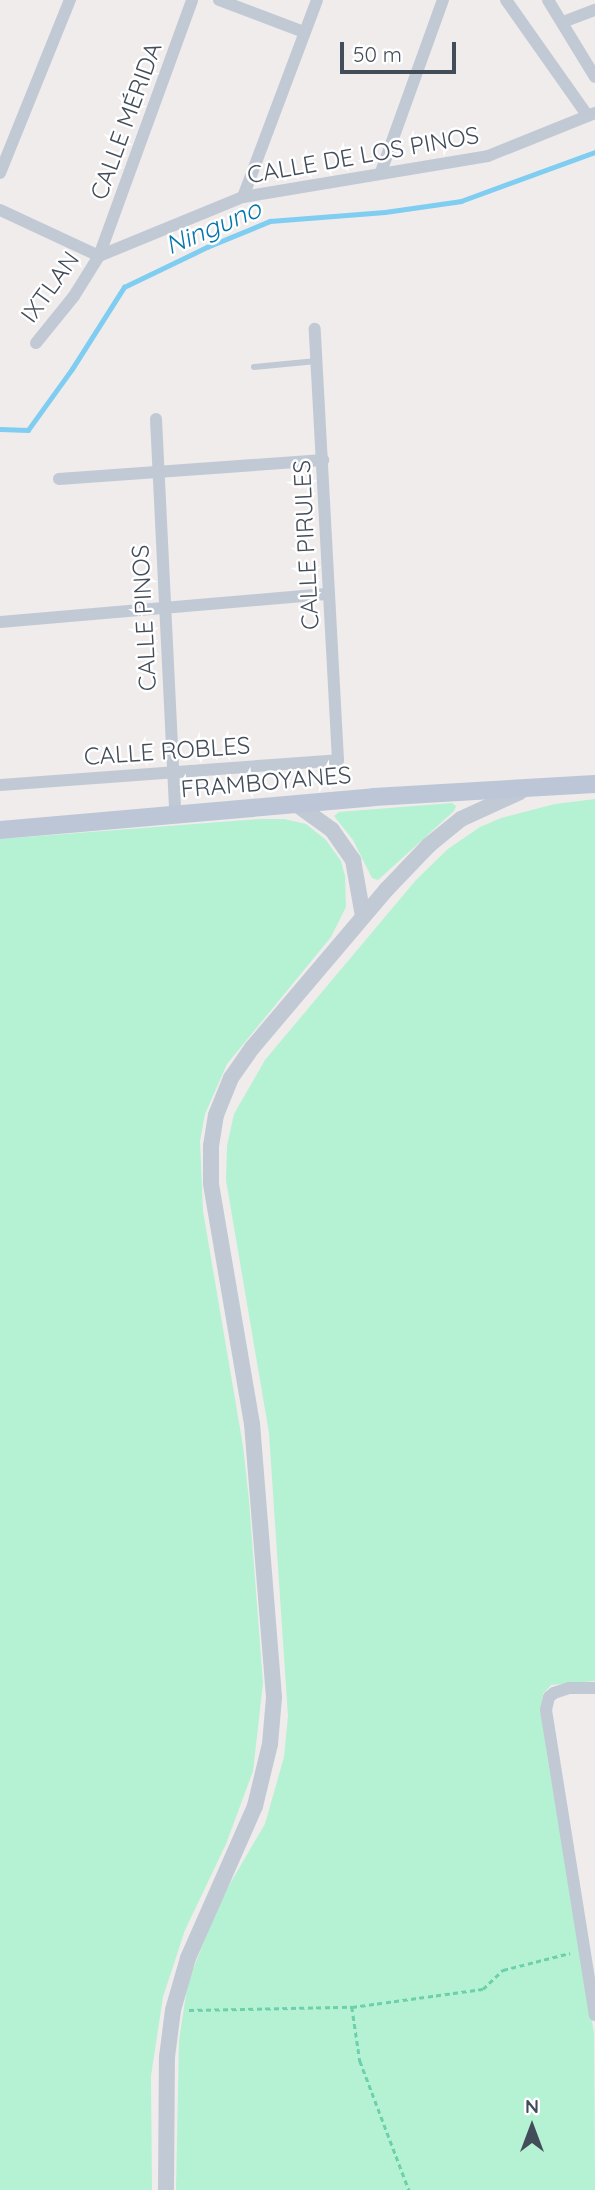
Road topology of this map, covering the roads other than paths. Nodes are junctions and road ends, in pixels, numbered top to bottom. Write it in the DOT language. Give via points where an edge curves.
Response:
graph roads {
  1 [pos="70,0"];
  2 [pos="192,0"];
  3 [pos="219,0"];
  4 [pos="317,0"];
  5 [pos="443,0"];
  6 [pos="506,0"];
  7 [pos="548,0"];
  8 [pos="595,10"];
  9 [pos="563,22"];
  10 [pos="304,32"];
  11 [pos="595,77"];
  12 [pos="591,114"];
  13 [pos="381,172"];
  14 [pos="0,173"];
  15 [pos="243,197"];
  16 [pos="0,210"];
  17 [pos="99,256"];
  18 [pos="315,329"];
  19 [pos="36,343"];
  20 [pos="317,361"];
  21 [pos="254,367"];
  22 [pos="156,419"];
  23 [pos="323,460"];
  24 [pos="158,470"];
  25 [pos="59,479"];
  26 [pos="329,594"];
  27 [pos="164,608"];
  28 [pos="0,622"];
  29 [pos="338,760"];
  30 [pos="174,771"];
  31 [pos="595,783"];
  32 [pos="0,785"];
  33 [pos="536,787"];
  34 [pos="296,804"];
  35 [pos="175,814"];
  36 [pos="0,830"];
  37 [pos="363,916"];
  38 [pos="595,1688"];
  39 [pos="595,2015"];
  40 [pos="166,2190"];
  1 -- 14 [label="street"];
  2 -- 17 [label="street, CALLE MÉRIDA"];
  3 -- 10 [label="street"];
  4 -- 10 [label="street"];
  5 -- 13 [label="street"];
  6 -- 12 [label="street"];
  7 -- 9 [label="street"];
  8 -- 9 [label="street"];
  9 -- 11 [label="street"];
  10 -- 15 [label="street"];
  12 -- 13 [label="street, CALLE DE LOS PINOS" via="488,156"];
  13 -- 15 [label="street, CALLE DE LOS PINOS"];
  15 -- 17 [label="street, CALLE DE LOS PINOS"];
  16 -- 17 [label="street"];
  17 -- 19 [label="street, IXTLAN"];
  18 -- 20 [label="street, CALLE PIRULES"];
  20 -- 21 [label="lane"];
  20 -- 23 [label="street, CALLE PIRULES"];
  22 -- 24 [label="street, CALLE PINOS"];
  23 -- 24 [label="street"];
  23 -- 26 [label="street, CALLE PIRULES"];
  24 -- 25 [label="street"];
  24 -- 27 [label="street, CALLE PINOS"];
  26 -- 27 [label="street"];
  26 -- 29 [label="street, CALLE PIRULES"];
  27 -- 28 [label="street"];
  27 -- 30 [label="street, CALLE PINOS"];
  29 -- 30 [label="street, CALLE ROBLES"];
  30 -- 32 [label="street, CALLE ROBLES"];
  30 -- 35 [label="street, CALLE PINOS"];
  31 -- 33 [label="main road, FRAMBOYANES"];
  33 -- 34 [label="main road, FRAMBOYANES"];
  33 -- 37 [label="street" via="479,808 444,832"];
  34 -- 35 [label="main road, FRAMBOYANES"];
  34 -- 37 [label="street" via="332,831 353,860"];
  35 -- 36 [label="main road, FRAMBOYANES"];
  37 -- 40 [label="street" via="241,1063 222,1096 213,1131 211,1183 252,1424 274,1697 268,1755 255,1806 188,1958 173,2010 167,2057"];
  38 -- 39 [label="street" via="554,1693 546,1710"];
}
